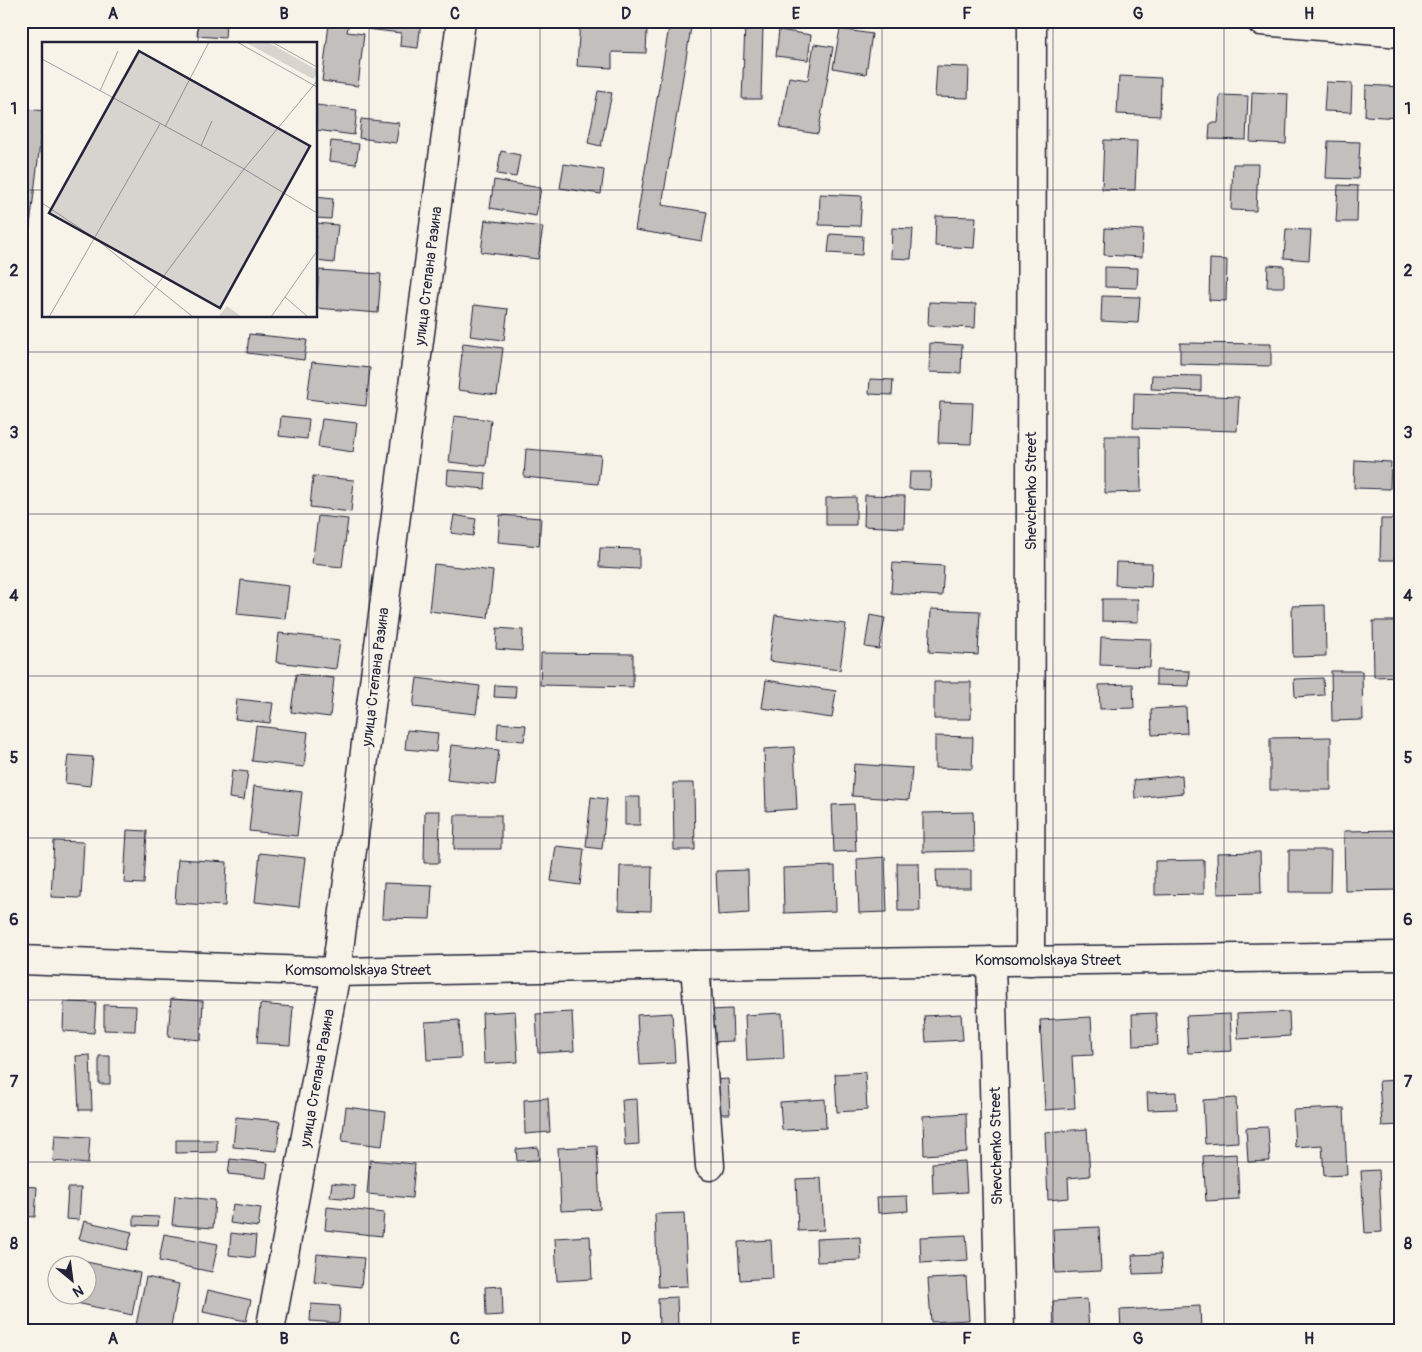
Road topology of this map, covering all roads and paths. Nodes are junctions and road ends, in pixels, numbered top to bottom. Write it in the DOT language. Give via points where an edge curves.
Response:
graph roads {
  1 [pos="461,21"];
  2 [pos="1032,21"];
  3 [pos="1261,21"];
  4 [pos="1401,33"];
  5 [pos="1401,956"];
  6 [pos="21,960"];
  7 [pos="991,961"];
  8 [pos="1030,961"];
  9 [pos="695,965"];
  10 [pos="336,972"];
  11 [pos="710,1166"];
  12 [pos="270,1331"];
  13 [pos="1000,1331"];
  1 -- 10 [label="street, улица Степана Разина"];
  2 -- 8 [label="street, Shevchenko Street"];
  3 -- 4 [label="street"];
  5 -- 8 [label="street, Komsomolskaya Street"];
  6 -- 10 [label="street, Komsomolskaya Street"];
  7 -- 8 [label="street, Komsomolskaya Street"];
  7 -- 9 [label="street, Komsomolskaya Street"];
  7 -- 13 [label="street, Shevchenko Street"];
  9 -- 10 [label="street, Komsomolskaya Street"];
  9 -- 11 [label="street"];
  10 -- 12 [label="street, улица Степана Разина"];
}
